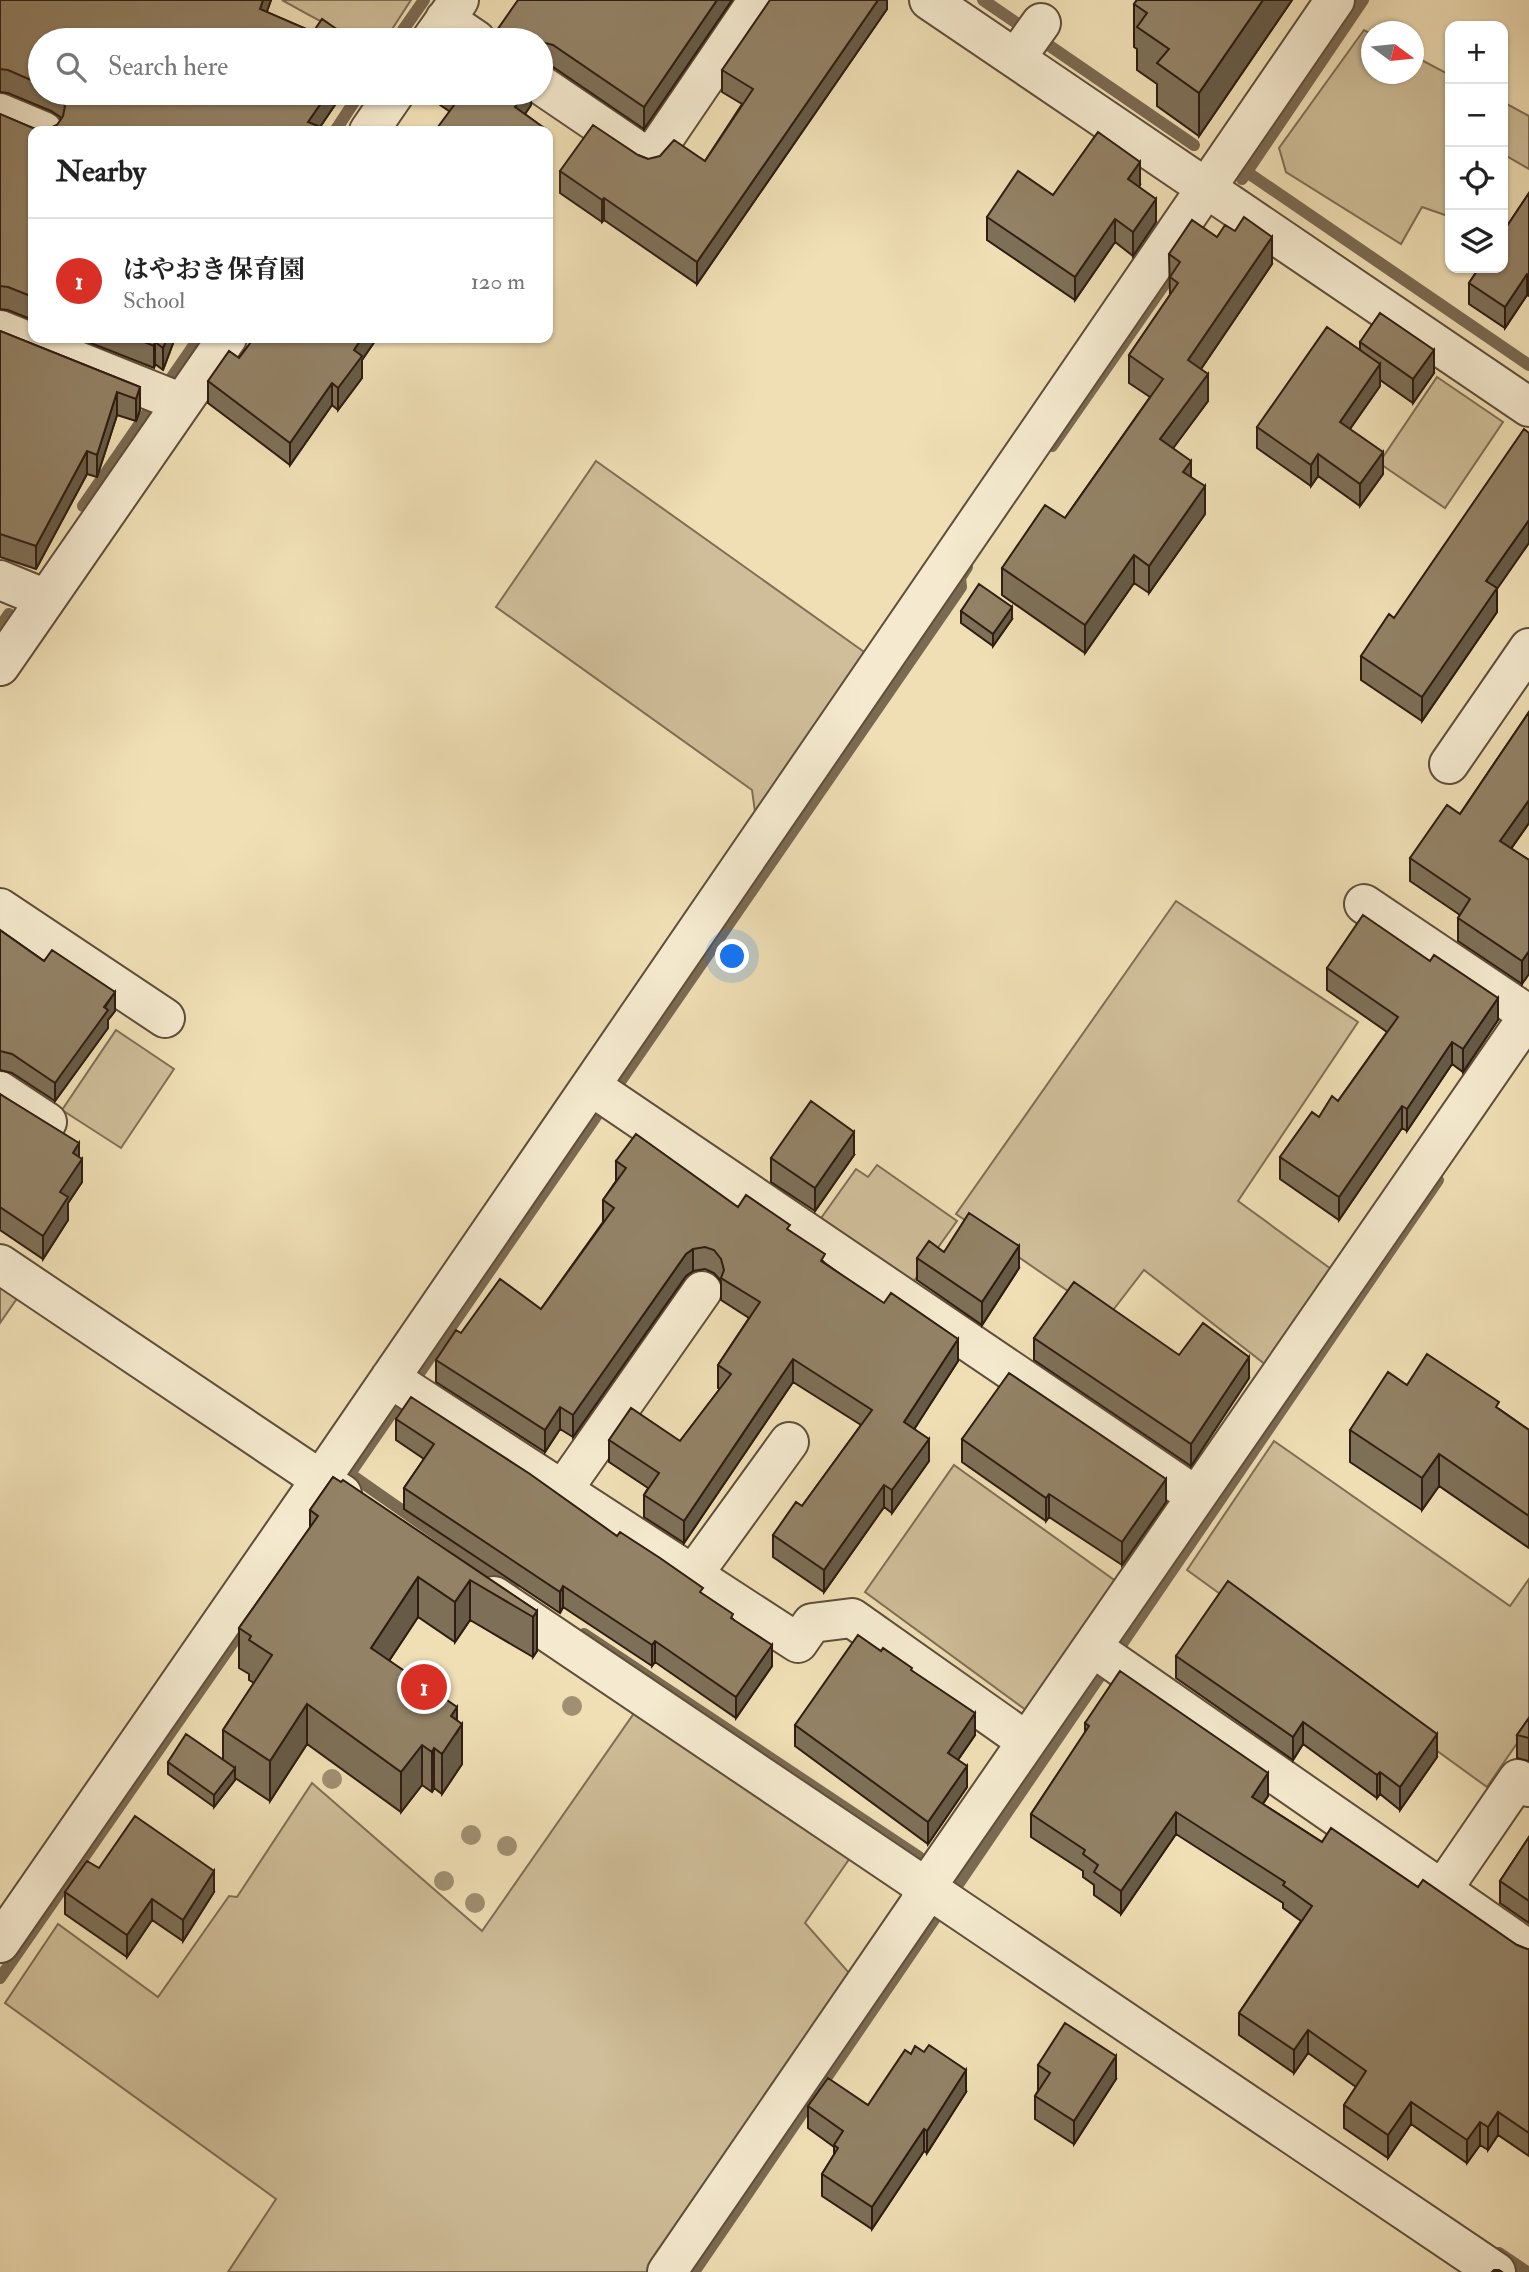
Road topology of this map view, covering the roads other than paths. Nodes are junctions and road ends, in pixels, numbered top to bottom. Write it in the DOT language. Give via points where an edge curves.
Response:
graph roads {
  1 [pos="758,0"];
  2 [pos="929,0"];
  3 [pos="1335,0"];
  4 [pos="553,93"];
  5 [pos="387,105"];
  6 [pos="0,113"];
  7 [pos="31,126"];
  8 [pos="372,126"];
  9 [pos="1206,187"];
  10 [pos="0,330"];
  11 [pos="28,341"];
  12 [pos="32,343"];
  13 [pos="223,343"];
  14 [pos="167,397"];
  15 [pos="1529,407"];
  16 [pos="0,580"];
  17 [pos="46,599"];
  18 [pos="1529,648"];
  19 [pos="0,666"];
  20 [pos="1449,764"];
  21 [pos="1364,904"];
  22 [pos="0,908"];
  23 [pos="1529,1015"];
  24 [pos="165,1018"];
  25 [pos="0,1091"];
  26 [pos="603,1095"];
  27 [pos="47,1122"];
  28 [pos="0,1264"];
  29 [pos="702,1291"];
  30 [pos="403,1386"];
  31 [pos="789,1441"];
  32 [pos="562,1491"];
  33 [pos="343,1494"];
  34 [pos="1196,1496"];
  35 [pos="464,1575"];
  36 [pos="692,1576"];
  37 [pos="1105,1656"];
  38 [pos="1026,1741"];
  39 [pos="1529,1787"];
  40 [pos="1442,1890"];
  41 [pos="941,1896"];
  42 [pos="0,1943"];
  43 [pos="1529,1950"];
  44 [pos="667,2272"];
  45 [pos="1496,2272"];
  1 -- 4 [label="street" via="650,159"];
  2 -- 9 [label="street" via="1027,42"];
  3 -- 9 [label="street"];
  5 -- 8 [label="street"];
  6 -- 7 [label="street"];
  9 -- 15 [label="street"];
  9 -- 26 [label="street"];
  10 -- 11 [label="street"];
  12 -- 14 [label="street"];
  13 -- 14 [label="street"];
  14 -- 17 [label="street"];
  16 -- 17 [label="street"];
  17 -- 19 [label="street"];
  18 -- 20 [label="street"];
  21 -- 23 [label="street"];
  22 -- 24 [label="street"];
  23 -- 34 [label="street"];
  25 -- 27 [label="street"];
  26 -- 30 [label="street"];
  26 -- 34 [label="street"];
  28 -- 33 [label="street"];
  29 -- 32 [label="street"];
  30 -- 32 [label="street"];
  30 -- 33 [label="street"];
  31 -- 36 [label="street"];
  32 -- 36 [label="street"];
  33 -- 42 [label="street"];
  34 -- 37 [label="street"];
  35 -- 41 [label="street"];
  36 -- 38 [label="street" via="798,1643 812,1623 852,1618"];
  37 -- 38 [label="street"];
  37 -- 40 [label="street"];
  38 -- 41 [label="street"];
  39 -- 40 [label="street" via="1518,1779"];
  40 -- 43 [label="street"];
  41 -- 44 [label="street" via="918,1906"];
  41 -- 45 [label="street"];
}
